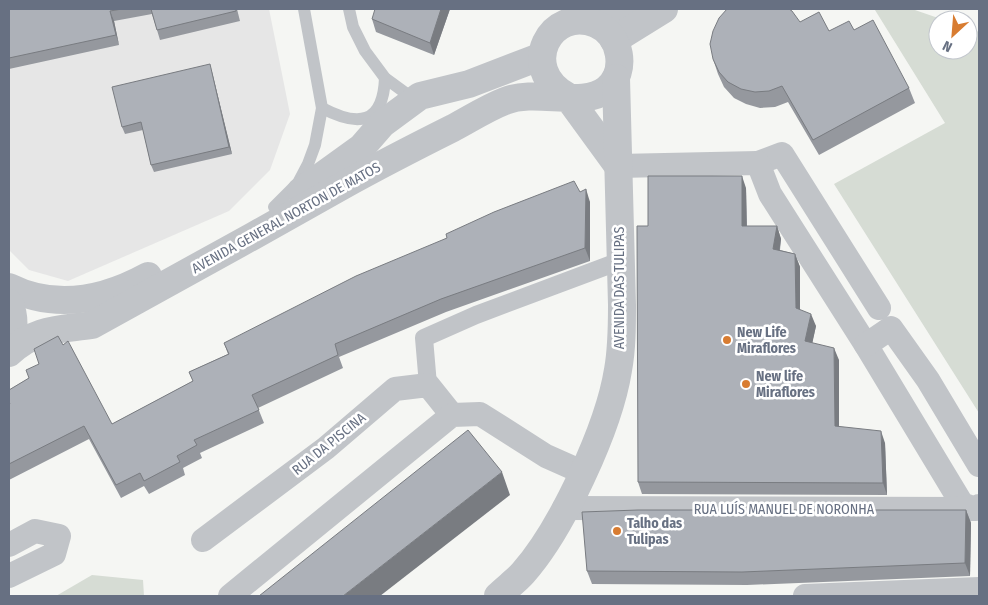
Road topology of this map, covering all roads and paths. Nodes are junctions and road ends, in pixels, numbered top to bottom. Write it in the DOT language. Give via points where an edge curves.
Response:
graph roads {
  1 [pos="304,9"];
  2 [pos="349,9"];
  3 [pos="624,9"];
  4 [pos="664,9"];
  5 [pos="606,32"];
  6 [pos="542,56"];
  7 [pos="385,78"];
  8 [pos="616,78"];
  9 [pos="420,96"];
  10 [pos="567,96"];
  11 [pos="322,108"];
  12 [pos="758,163"];
  13 [pos="618,166"];
  14 [pos="274,207"];
  15 [pos="620,261"];
  16 [pos="9,287"];
  17 [pos="9,302"];
  18 [pos="878,308"];
  19 [pos="866,345"];
  20 [pos="9,346"];
  21 [pos="9,353"];
  22 [pos="428,385"];
  23 [pos="452,415"];
  24 [pos="979,465"];
  25 [pos="582,472"];
  26 [pos="564,508"];
  27 [pos="977,508"];
  28 [pos="203,540"];
  29 [pos="9,546"];
  30 [pos="9,576"];
  31 [pos="979,589"];
  32 [pos="497,594"];
  33 [pos="230,596"];
  34 [pos="805,596"];
  1 -- 11 [label="lane"];
  2 -- 7 [label="lane" via="358,41"];
  3 -- 5 [label="street"];
  4 -- 5 [label="street"];
  5 -- 6 [label="street" via="585,21 573,21 550,36"];
  5 -- 8 [label="street" via="620,59"];
  6 -- 9 [label="street, AVENIDA GENERAL NORTON DE MATOS" via="469,84"];
  6 -- 10 [label="street" via="542,69 548,81"];
  7 -- 9 [label="lane" via="411,98"];
  7 -- 11 [label="lane" via="384,94 376,111 361,120 342,118"];
  8 -- 10 [label="street, AVENIDA GENERAL NORTON DE MATOS" via="595,96 578,99"];
  8 -- 13 [label="street, AVENIDA DAS TULIPAS"];
  9 -- 14 [label="street, AVENIDA GENERAL NORTON DE MATOS" via="382,124 362,147 338,166"];
  10 -- 13 [label="street"];
  10 -- 21 [label="street, AVENIDA GENERAL NORTON DE MATOS" via="536,95 506,100 380,165 92,325 30,337"];
  11 -- 14 [label="lane" via="308,164 298,183"];
  12 -- 13 [label="street"];
  12 -- 18 [label="street" via="782,154"];
  12 -- 19 [label="street" via="770,194"];
  13 -- 15 [label="street, AVENIDA DAS TULIPAS"];
  14 -- 16 [label="street, AVENIDA GENERAL NORTON DE MATOS" via="144,279 89,299 40,298"];
  15 -- 22 [label="street" via="424,338"];
  15 -- 25 [label="street, AVENIDA DAS TULIPAS" via="622,340 618,370 604,420"];
  17 -- 20 [label="street" via="13,318"];
  19 -- 24 [label="street" via="892,328 928,380"];
  19 -- 27 [label="street" via="962,504"];
  22 -- 23 [label="street"];
  22 -- 28 [label="street, RUA DA PISCINA" via="395,390 326,448"];
  23 -- 25 [label="street" via="480,414 546,456"];
  23 -- 33 [label="street"];
  25 -- 26 [label="street, AVENIDA DAS TULIPAS"];
  26 -- 27 [label="street, RUA LUÍS MANUEL DE NORONHA"];
  26 -- 32 [label="street, AVENIDA DAS TULIPAS" via="553,531 524,572"];
  29 -- 30 [label="street" via="35,532 59,536 54,554"];
  31 -- 34 [label="street"];
}
